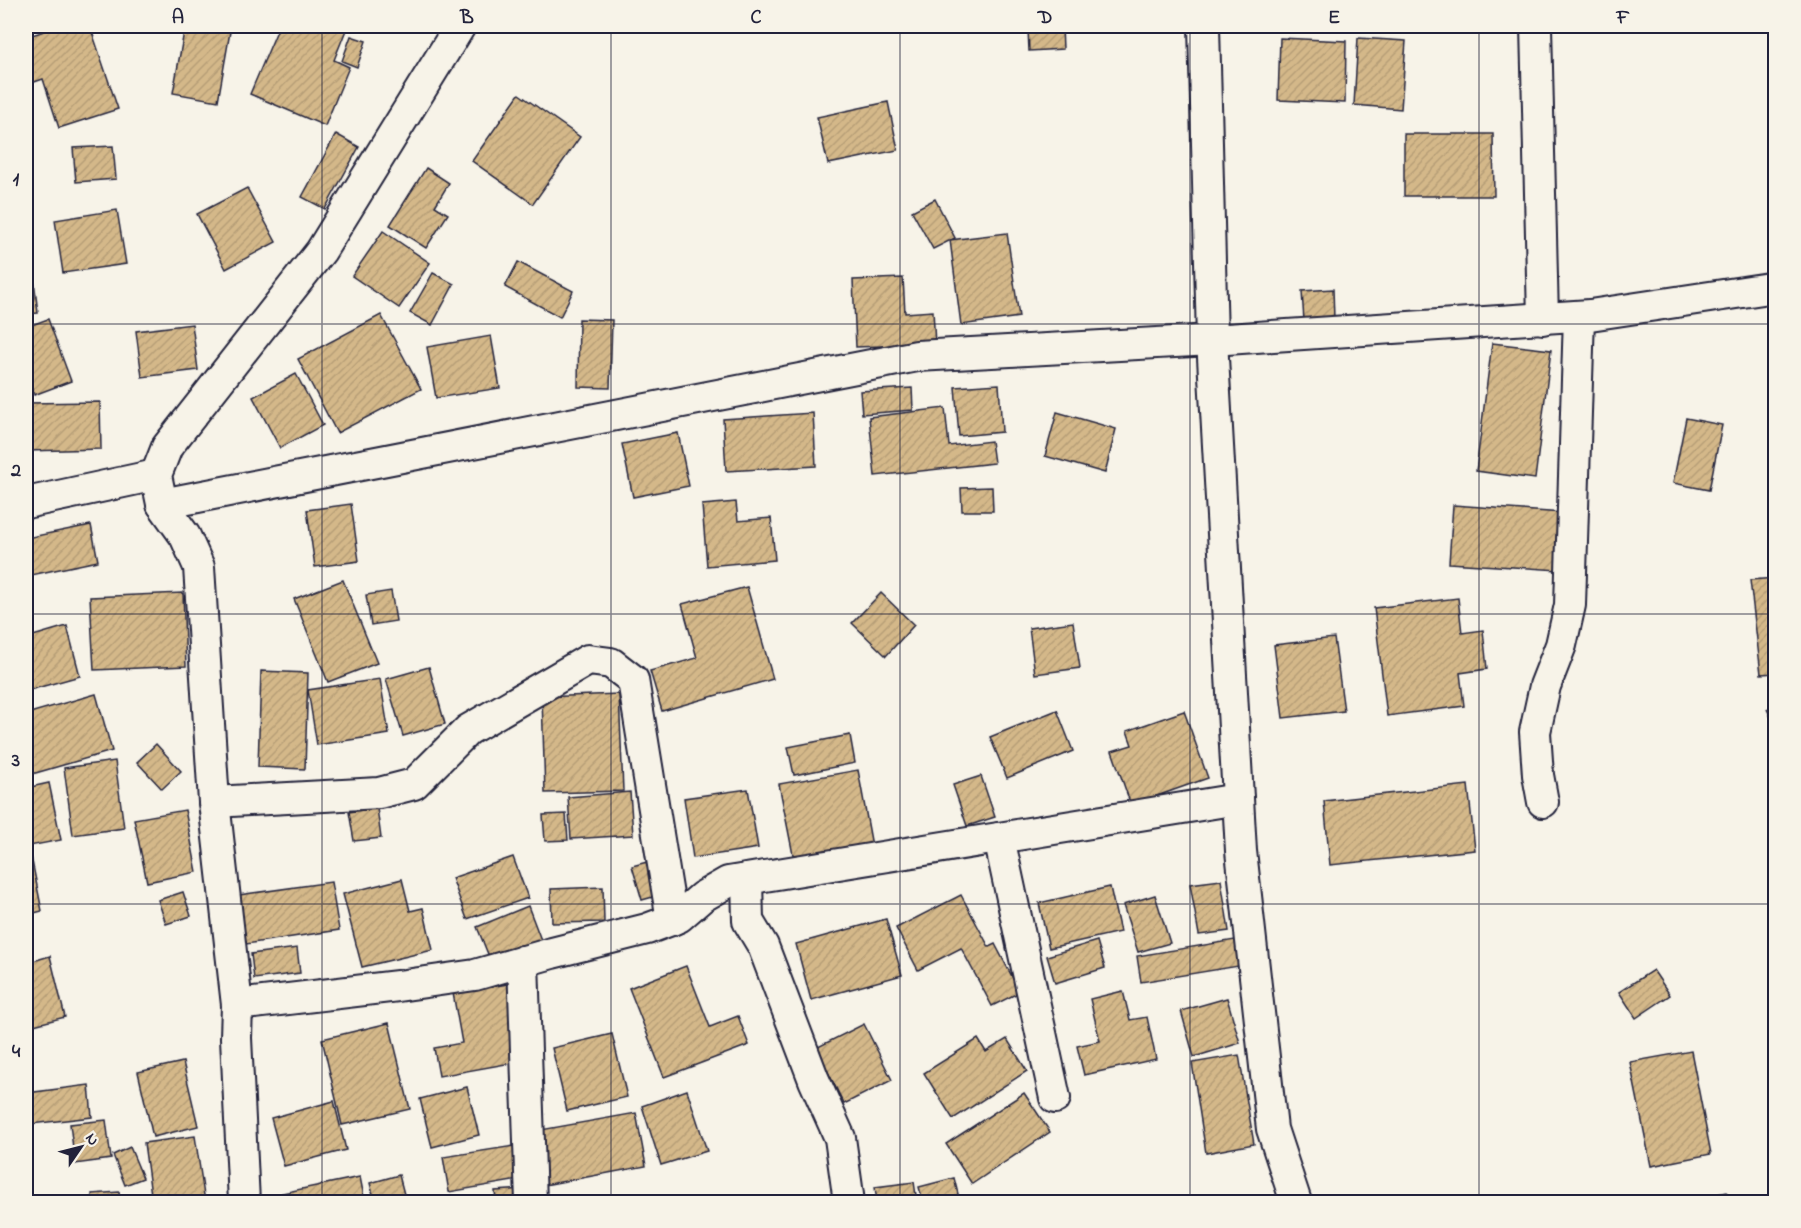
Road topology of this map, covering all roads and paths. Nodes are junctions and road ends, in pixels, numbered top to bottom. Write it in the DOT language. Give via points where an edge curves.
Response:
graph roads {
  1 [pos="460,26"];
  2 [pos="1204,26"];
  3 [pos="1536,26"];
  4 [pos="1776,287"];
  5 [pos="1579,316"];
  6 [pos="1543,319"];
  7 [pos="1212,340"];
  8 [pos="156,475"];
  9 [pos="26,503"];
  10 [pos="162,504"];
  11 [pos="1238,799"];
  12 [pos="214,802"];
  13 [pos="1544,802"];
  14 [pos="999,838"];
  15 [pos="747,879"];
  16 [pos="672,920"];
  17 [pos="523,961"];
  18 [pos="237,1005"];
  19 [pos="1055,1098"];
  20 [pos="244,1203"];
  21 [pos="531,1203"];
  22 [pos="849,1203"];
  23 [pos="1296,1203"];
  1 -- 8 [label="street" via="321,251 167,447"];
  2 -- 7 [label="street"];
  3 -- 6 [label="street"];
  4 -- 5 [label="street"];
  5 -- 6 [label="street"];
  5 -- 13 [label="street" via="1570,605 1535,732"];
  6 -- 7 [label="street"];
  7 -- 10 [label="street" via="917,356"];
  7 -- 11 [label="street"];
  8 -- 9 [label="street"];
  8 -- 10 [label="street"];
  10 -- 12 [label="street" via="185,536 199,567"];
  11 -- 14 [label="street"];
  11 -- 23 [label="street" via="1272,1129"];
  12 -- 16 [label="street" via="379,793 414,784 468,730 588,660 611,663 633,680"];
  12 -- 18 [label="street"];
  14 -- 15 [label="street"];
  14 -- 19 [label="street"];
  15 -- 16 [label="street" via="728,882"];
  15 -- 22 [label="street" via="748,921 763,946 840,1138"];
  16 -- 17 [label="street"];
  17 -- 18 [label="street" via="475,975"];
  17 -- 21 [label="street"];
  18 -- 20 [label="street"];
}
